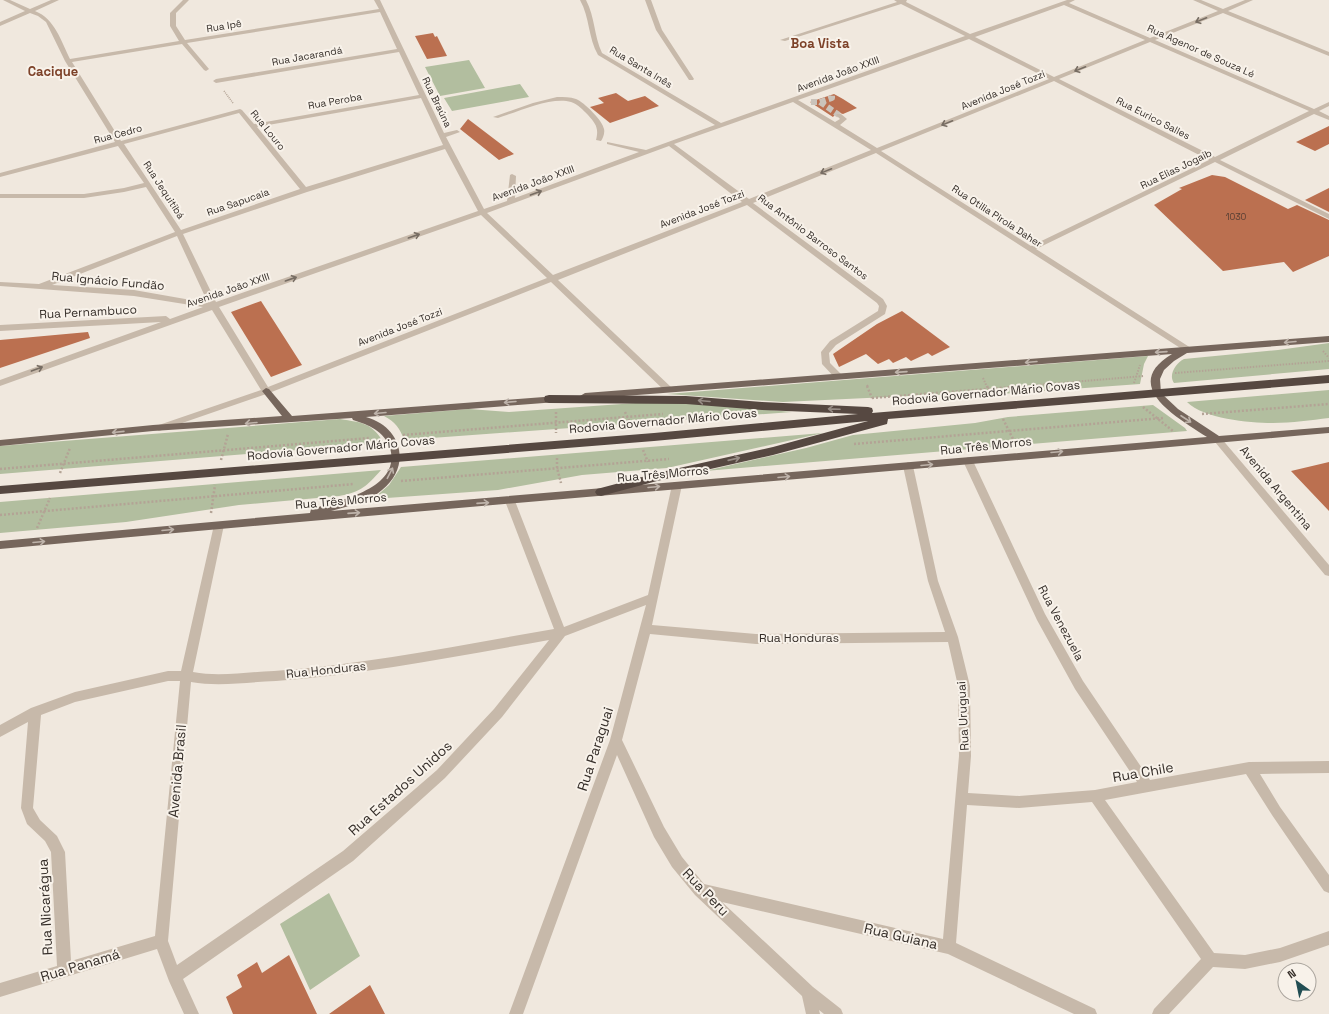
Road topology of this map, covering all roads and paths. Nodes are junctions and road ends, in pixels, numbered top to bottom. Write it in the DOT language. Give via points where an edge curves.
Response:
graph roads {
  1 [pos="6,0"];
  2 [pos="56,0"];
  3 [pos="185,0"];
  4 [pos="192,0"];
  5 [pos="377,0"];
  6 [pos="583,0"];
  7 [pos="648,0"];
  8 [pos="908,0"];
  9 [pos="1072,0"];
  10 [pos="1196,0"];
  11 [pos="1250,0"];
  12 [pos="899,1"];
  13 [pos="1064,3"];
  14 [pos="383,10"];
  15 [pos="32,11"];
  16 [pos="1223,11"];
  17 [pos="0,24"];
  18 [pos="968,37"];
  19 [pos="783,40"];
  20 [pos="1152,40"];
  21 [pos="182,41"];
  22 [pos="400,50"];
  23 [pos="1329,54"];
  24 [pos="68,61"];
  25 [pos="206,69"];
  26 [pos="691,79"];
  27 [pos="1056,79"];
  28 [pos="216,81"];
  29 [pos="422,96"];
  30 [pos="795,100"];
  31 [pos="811,102"];
  32 [pos="1329,104"];
  33 [pos="240,111"];
  34 [pos="1314,112"];
  35 [pos="839,115"];
  36 [pos="496,117"];
  37 [pos="1329,118"];
  38 [pos="836,125"];
  39 [pos="252,126"];
  40 [pos="721,126"];
  41 [pos="457,132"];
  42 [pos="442,136"];
  43 [pos="598,140"];
  44 [pos="609,143"];
  45 [pos="120,144"];
  46 [pos="670,144"];
  47 [pos="447,146"];
  48 [pos="877,151"];
  49 [pos="646,152"];
  50 [pos="1216,161"];
  51 [pos="0,175"];
  52 [pos="512,176"];
  53 [pos="148,184"];
  54 [pos="304,190"];
  55 [pos="0,196"];
  56 [pos="511,202"];
  57 [pos="748,202"];
  58 [pos="482,212"];
  59 [pos="1329,217"];
  60 [pos="179,233"];
  61 [pos="1031,250"];
  62 [pos="553,278"];
  63 [pos="0,284"];
  64 [pos="39,287"];
  65 [pos="214,306"];
  66 [pos="177,319"];
  67 [pos="0,328"];
  68 [pos="1329,339"];
  69 [pos="1188,350"];
  70 [pos="839,377"];
  71 [pos="1329,379"];
  72 [pos="0,382"];
  73 [pos="669,390"];
  74 [pos="266,391"];
  75 [pos="1157,394"];
  76 [pos="549,399"];
  77 [pos="1329,404"];
  78 [pos="915,413"];
  79 [pos="340,416"];
  80 [pos="1181,416"];
  81 [pos="289,419"];
  82 [pos="157,429"];
  83 [pos="1329,430"];
  84 [pos="1218,440"];
  85 [pos="0,443"];
  86 [pos="852,444"];
  87 [pos="396,457"];
  88 [pos="671,459"];
  89 [pos="968,461"];
  90 [pos="908,466"];
  91 [pos="385,482"];
  92 [pos="676,485"];
  93 [pos="0,490"];
  94 [pos="601,492"];
  95 [pos="510,500"];
  96 [pos="0,515"];
  97 [pos="294,518"];
  98 [pos="219,525"];
  99 [pos="0,545"];
  100 [pos="1329,572"];
  101 [pos="652,598"];
  102 [pos="646,629"];
  103 [pos="561,633"];
  104 [pos="952,637"];
  105 [pos="186,676"];
  106 [pos="35,712"];
  107 [pos="0,731"];
  108 [pos="616,740"];
  109 [pos="1329,767"];
  110 [pos="1249,768"];
  111 [pos="1147,787"];
  112 [pos="1095,796"];
  113 [pos="962,799"];
  114 [pos="1329,886"];
  115 [pos="700,890"];
  116 [pos="1329,938"];
  117 [pos="161,941"];
  118 [pos="949,947"];
  119 [pos="1210,960"];
  120 [pos="64,969"];
  121 [pos="174,976"];
  122 [pos="0,990"];
  123 [pos="808,992"];
  124 [pos="192,1014"];
  125 [pos="516,1014"];
  126 [pos="813,1014"];
  127 [pos="836,1014"];
  128 [pos="1090,1014"];
  129 [pos="1160,1014"];
  1 -- 15 [label="street, Rua Jequitibá"];
  2 -- 15 [label="street"];
  3 -- 4 [label="street"];
  3 -- 21 [label="street" via="173,13 173,26"];
  5 -- 14 [label="street, Rua Braúna"];
  6 -- 40 [label="street, Rua Santa Inês" via="600,54"];
  7 -- 26 [label="street" via="659,30"];
  8 -- 12 [label="street"];
  9 -- 13 [label="street, Avenida João XXIII"];
  10 -- 16 [label="street"];
  11 -- 16 [label="street, Avenida José Tozzi"];
  12 -- 18 [label="street, Rua Eurico Salles"];
  12 -- 19 [label="street"];
  13 -- 18 [label="street, Avenida João XXIII"];
  13 -- 20 [label="street, Rua Agenor de Souza Lé"];
  14 -- 21 [label="street, Rua Ipê"];
  14 -- 22 [label="street, Rua Braúna"];
  15 -- 17 [label="street"];
  15 -- 24 [label="street, Rua Jequitibá" via="48,21"];
  16 -- 20 [label="street, Avenida José Tozzi, one-way"];
  16 -- 23 [label="street"];
  18 -- 27 [label="street, Rua Eurico Salles"];
  18 -- 30 [label="street, Avenida João XXIII" via="831,91"];
  20 -- 27 [label="street, Avenida José Tozzi, one-way"];
  20 -- 34 [label="street, Rua Agenor de Souza Lé"];
  21 -- 24 [label="street, Rua Ipê"];
  21 -- 25 [label="street"];
  22 -- 28 [label="street, Rua Jacarandá"];
  22 -- 29 [label="street, Rua Braúna"];
  24 -- 45 [label="street, Rua Jequitibá"];
  27 -- 48 [label="street, Avenida José Tozzi, one-way"];
  27 -- 50 [label="street, Rua Eurico Salles"];
  28 -- 33 [label="path, Rua Louro"];
  29 -- 39 [label="street, Rua Peroba"];
  29 -- 42 [label="street, Rua Braúna"];
  30 -- 31 [label="street"];
  30 -- 38 [label="street, Rua Otilia Pirola Daher"];
  30 -- 40 [label="street, Avenida João XXIII"];
  32 -- 34 [label="street, Rua Elias Jogaib"];
  33 -- 39 [label="street, Rua Louro"];
  33 -- 45 [label="street, Rua Cedro"];
  34 -- 37 [label="street, Rua Agenor de Souza Lé"];
  34 -- 50 [label="street, Rua Elias Jogaib"];
  35 -- 38 [label="street" via="844,119"];
  36 -- 43 [label="street" via="551,100 573,100 588,111 600,125 602,130"];
  38 -- 48 [label="street, Rua Otilia Pirola Daher"];
  39 -- 54 [label="street, Rua Louro"];
  40 -- 46 [label="street, Avenida João XXIII"];
  41 -- 42 [label="street"];
  42 -- 47 [label="street, Rua Braúna"];
  44 -- 49 [label="street"];
  45 -- 51 [label="street, Rua Cedro"];
  45 -- 53 [label="street, Rua Jequitibá"];
  46 -- 49 [label="street, Avenida João XXIII"];
  46 -- 57 [label="street, Rua Antônio Barroso Santos"];
  47 -- 54 [label="street, Rua Sapucaia"];
  47 -- 58 [label="street, Rua Braúna"];
  48 -- 57 [label="street, Avenida José Tozzi, one-way"];
  48 -- 61 [label="street, Rua Otilia Pirola Daher"];
  56 -- 49 [label="street, Avenida João XXIII, one-way"];
  50 -- 59 [label="street, Rua Eurico Salles"];
  50 -- 61 [label="street, Rua Elias Jogaib"];
  52 -- 56 [label="street"];
  53 -- 55 [label="street" via="84,196"];
  53 -- 60 [label="street, Rua Jequitibá"];
  54 -- 60 [label="street, Rua Sapucaia"];
  56 -- 58 [label="street, Avenida João XXIII"];
  57 -- 62 [label="street, Avenida José Tozzi"];
  57 -- 70 [label="street, Rua Antônio Barroso Santos" via="873,294 883,306 882,312 833,343 825,352 826,364"];
  58 -- 62 [label="street, Rua Braúna"];
  65 -- 58 [label="street, Avenida João XXIII, one-way"];
  60 -- 64 [label="street, Rua Sapucaia"];
  60 -- 65 [label="street, Rua Jequitibá"];
  61 -- 69 [label="street, Rua Otilia Pirola Daher"];
  62 -- 73 [label="street, Rua Braúna"];
  62 -- 74 [label="street, Avenida José Tozzi"];
  63 -- 64 [label="street, Rua Ignácio Fundão"];
  64 -- 65 [label="street, Rua Ignácio Fundão" via="134,293"];
  65 -- 66 [label="street, Avenida João XXIII"];
  65 -- 74 [label="street, Rua Jequitibá"];
  66 -- 67 [label="street, Rua Pernambuco"];
  72 -- 66 [label="street, Avenida João XXIII, one-way"];
  68 -- 69 [label="main road, one-way"];
  69 -- 70 [label="main road, one-way"];
  69 -- 75 [label="main road" via="1166,361 1158,371"];
  70 -- 73 [label="main road"];
  71 -- 75 [label="highway, Rodovia Governador Mário Covas"];
  73 -- 76 [label="main road"];
  74 -- 81 [label="main road"];
  74 -- 82 [label="street, Avenida José Tozzi"];
  75 -- 78 [label="highway, Rodovia Governador Mário Covas"];
  75 -- 80 [label="main road"];
  78 -- 76 [label="highway, one-way" via="686,400"];
  76 -- 79 [label="main road, one-way"];
  77 -- 80 [label="path"];
  78 -- 87 [label="highway, Rodovia Governador Mário Covas"];
  94 -- 78 [label="highway, one-way" via="773,451"];
  79 -- 81 [label="main road"];
  79 -- 87 [label="main road" via="376,424 390,436"];
  80 -- 84 [label="main road, one-way"];
  80 -- 86 [label="path"];
  81 -- 82 [label="main road, one-way"];
  82 -- 85 [label="main road, one-way"];
  83 -- 84 [label="main road, Rua Três Morros"];
  89 -- 84 [label="main road, Rua Três Morros, one-way"];
  84 -- 100 [label="street, Avenida Argentina"];
  91 -- 87 [label="main road, one-way"];
  87 -- 93 [label="highway, Rodovia Governador Mário Covas"];
  88 -- 91 [label="path"];
  90 -- 89 [label="main road, Rua Três Morros, one-way"];
  89 -- 111 [label="street, Rua Venezuela" via="1041,617 1079,685"];
  92 -- 90 [label="main road, Rua Três Morros, one-way"];
  90 -- 104 [label="street, Rua Uruguai" via="933,581"];
  91 -- 96 [label="path"];
  91 -- 97 [label="main road" via="360,497"];
  94 -- 92 [label="main road, Rua Três Morros, one-way"];
  92 -- 101 [label="street, Rua Paraguai"];
  94 -- 95 [label="main road, Rua Três Morros"];
  97 -- 95 [label="main road, Rua Três Morros, one-way"];
  95 -- 103 [label="street"];
  97 -- 98 [label="main road, Rua Três Morros"];
  99 -- 98 [label="main road, Rua Três Morros, one-way"];
  98 -- 105 [label="street, Avenida Brasil"];
  101 -- 102 [label="street, Rua Paraguai"];
  101 -- 103 [label="street, Rua Honduras"];
  102 -- 104 [label="street, Rua Honduras" via="756,638"];
  102 -- 108 [label="street, Rua Paraguai"];
  103 -- 105 [label="street, Rua Honduras" via="375,665 298,674 209,680"];
  103 -- 121 [label="street, Rua Estados Unidos" via="498,713 441,774 348,856"];
  104 -- 113 [label="street, Rua Uruguai" via="964,686 965,756"];
  105 -- 106 [label="street, Rua Honduras" via="168,676 75,697"];
  105 -- 117 [label="street, Avenida Brasil"];
  106 -- 107 [label="street, Rua Honduras"];
  106 -- 120 [label="street, Rua Nicarágua" via="27,808 32,821 56,842"];
  108 -- 115 [label="street, Rua Peru" via="659,832 677,862"];
  108 -- 125 [label="street, Rua Paraguai"];
  109 -- 110 [label="street, Rua Chile"];
  110 -- 111 [label="street, Rua Chile"];
  110 -- 114 [label="street"];
  111 -- 112 [label="street, Rua Chile"];
  112 -- 113 [label="street, Rua Chile" via="1019,802"];
  112 -- 119 [label="street"];
  113 -- 118 [label="street, Rua Uruguai"];
  115 -- 118 [label="street, Rua Guiana"];
  115 -- 123 [label="street, Rua Peru"];
  116 -- 119 [label="street" via="1280,955 1252,961"];
  117 -- 120 [label="street, Rua Panamá"];
  117 -- 121 [label="street, Avenida Brasil"];
  118 -- 128 [label="street, Rua Guiana"];
  119 -- 129 [label="street"];
  120 -- 122 [label="street, Rua Panamá"];
  121 -- 124 [label="street, Avenida Brasil"];
  123 -- 126 [label="street"];
  123 -- 127 [label="street, Rua Peru"];
}
